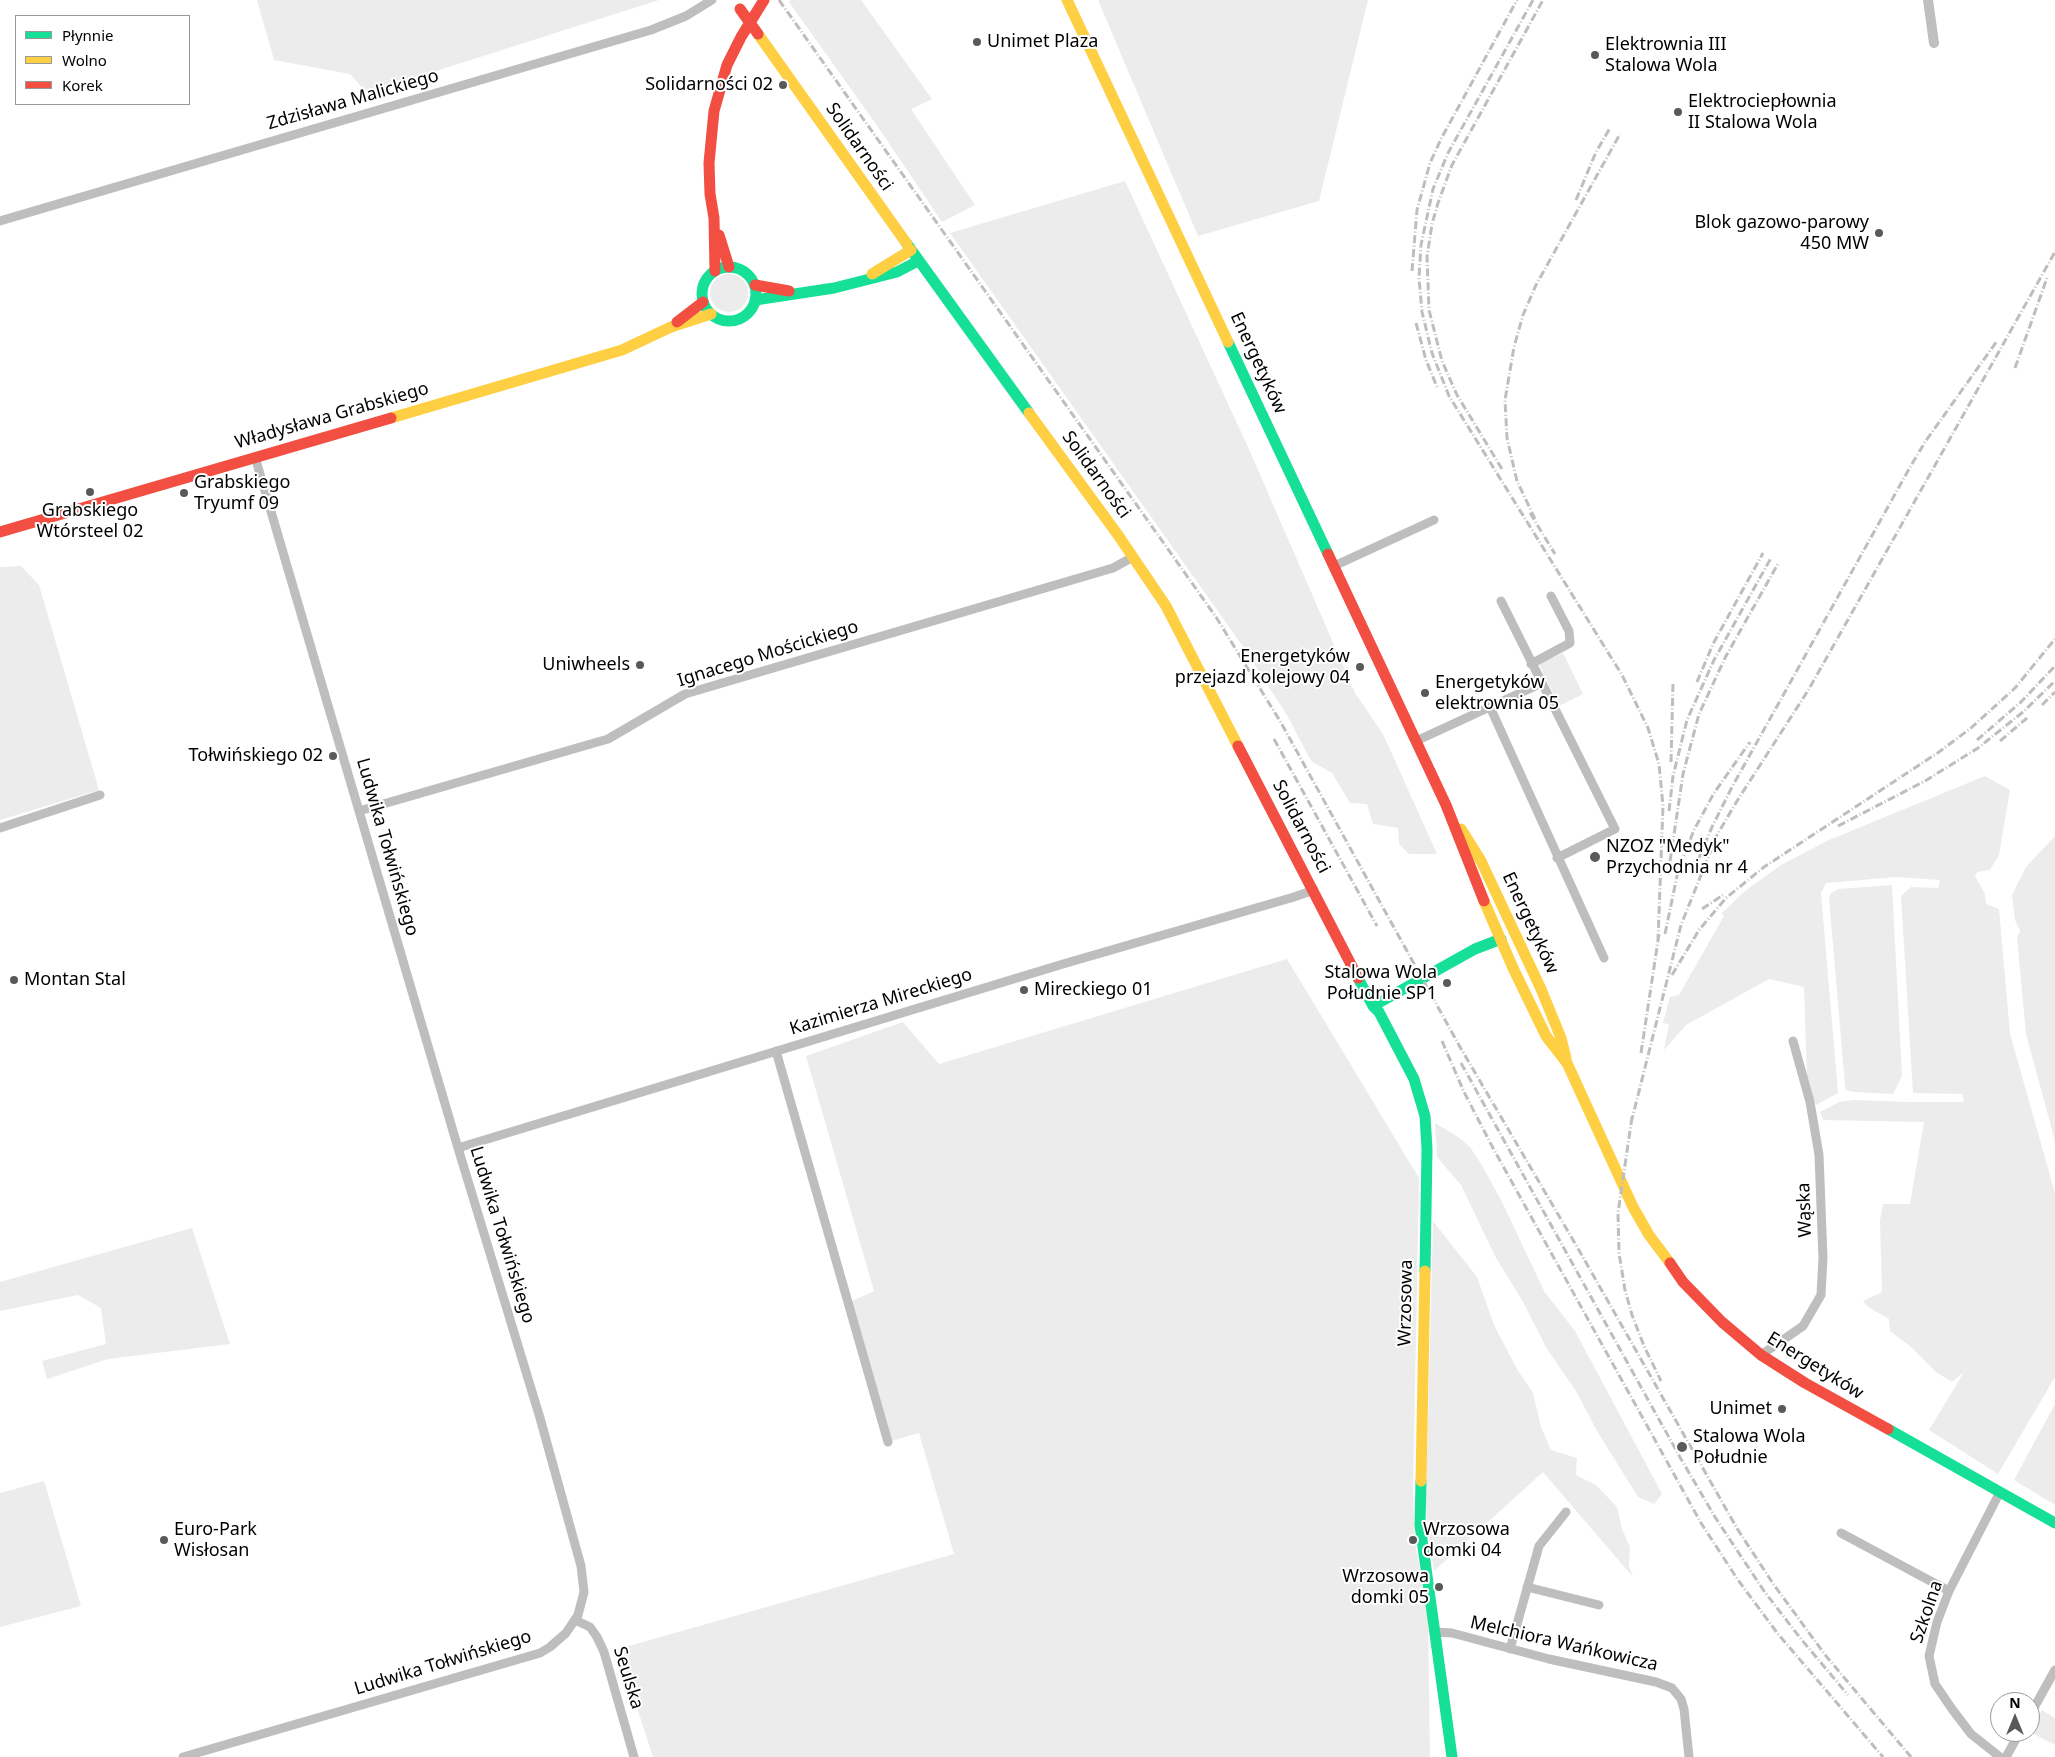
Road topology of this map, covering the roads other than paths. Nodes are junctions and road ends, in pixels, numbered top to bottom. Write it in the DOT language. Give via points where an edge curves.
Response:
graph roads {
  1 [pos="712,0"];
  2 [pos="764,0"];
  3 [pos="1068,0"];
  4 [pos="737,5"];
  5 [pos="714,218"];
  6 [pos="0,221"];
  7 [pos="911,250"];
  8 [pos="918,261"];
  9 [pos="729,267"];
  10 [pos="715,271"];
  11 [pos="863,279"];
  12 [pos="755,285"];
  13 [pos="799,293"];
  14 [pos="755,300"];
  15 [pos="703,302"];
  16 [pos="711,314"];
  17 [pos="671,327"];
  18 [pos="255,457"];
  19 [pos="1434,520"];
  20 [pos="0,532"];
  21 [pos="1133,557"];
  22 [pos="1334,566"];
  23 [pos="1551,596"];
  24 [pos="1500,601"];
  25 [pos="1531,664"];
  26 [pos="1542,683"];
  27 [pos="1490,707"];
  28 [pos="1416,741"];
  29 [pos="100,795"];
  30 [pos="1446,805"];
  31 [pos="360,811"];
  32 [pos="0,828"];
  33 [pos="1557,858"];
  34 [pos="1314,890"];
  35 [pos="1502,904"];
  36 [pos="1501,938"];
  37 [pos="1604,958"];
  38 [pos="1533,971"];
  39 [pos="1373,1006"];
  40 [pos="1792,1041"];
  41 [pos="776,1051"];
  42 [pos="1567,1063"];
  43 [pos="458,1148"];
  44 [pos="1761,1355"];
  45 [pos="888,1442"];
  46 [pos="2000,1492"];
  47 [pos="1566,1512"];
  48 [pos="2055,1523"];
  49 [pos="1841,1533"];
  50 [pos="1526,1587"];
  51 [pos="1948,1591"];
  52 [pos="1599,1605"];
  53 [pos="575,1620"];
  54 [pos="1434,1632"];
  55 [pos="1510,1649"];
  56 [pos="2055,1670"];
  57 [pos="2040,1697"];
  58 [pos="2014,1742"];
  59 [pos="183,1757"];
  60 [pos="634,1757"];
  61 [pos="1452,1757"];
  62 [pos="1689,1757"];
  63 [pos="2000,1757"];
  64 [pos="2006,1757"];
  1 -- 6 [label="street, Zdzisława Malickiego" via="686,16 651,30"];
  2 -- 5 [label="street" via="728,65 714,111 709,163"];
  3 -- 22 [label="street, Energetyków"];
  4 -- 7 [label="street, Solidarności, bridge"];
  5 -- 9 [label="street"];
  5 -- 10 [label="street"];
  7 -- 8 [label="street, Solidarności"];
  7 -- 11 [label="street"];
  8 -- 11 [label="street" via="897,272"];
  8 -- 21 [label="street, Solidarności"];
  9 -- 10 [label="street"];
  9 -- 12 [label="street" via="745,272"];
  10 -- 15 [label="street" via="704,284"];
  11 -- 13 [label="street"];
  12 -- 13 [label="street"];
  12 -- 14 [label="street"];
  13 -- 14 [label="street"];
  14 -- 16 [label="street" via="747,313 733,320"];
  15 -- 16 [label="street"];
  15 -- 17 [label="street, Władysława Grabskiego"];
  16 -- 17 [label="street, Władysława Grabskiego"];
  17 -- 18 [label="street, Władysława Grabskiego" via="622,350"];
  18 -- 20 [label="street, Władysława Grabskiego"];
  18 -- 31 [label="street, Ludwika Tołwińskiego"];
  19 -- 22 [label="street"];
  21 -- 31 [label="street, Ignacego Mościckiego" via="1113,568 685,694 608,738"];
  21 -- 34 [label="street, Solidarności" via="1166,606"];
  22 -- 28 [label="street, Energetyków"];
  23 -- 25 [label="street" via="1569,632 1570,643"];
  24 -- 25 [label="street"];
  25 -- 26 [label="street"];
  26 -- 27 [label="street"];
  26 -- 33 [label="street" via="1615,829"];
  27 -- 28 [label="street"];
  27 -- 33 [label="street"];
  28 -- 30 [label="street, Energetyków"];
  29 -- 32 [label="street"];
  30 -- 35 [label="street, Energetyków" via="1481,861"];
  30 -- 36 [label="street, Energetyków"];
  31 -- 43 [label="street, Ludwika Tołwińskiego"];
  33 -- 37 [label="street"];
  34 -- 39 [label="street, Solidarności"];
  34 -- 41 [label="street, Kazimierza Mireckiego"];
  35 -- 36 [label="street"];
  35 -- 38 [label="street, Energetyków"];
  36 -- 38 [label="street"];
  36 -- 39 [label="street"];
  36 -- 42 [label="street, Energetyków" via="1546,1036"];
  38 -- 42 [label="street, Energetyków" via="1556,1023"];
  39 -- 54 [label="street, Wrzosowa" via="1414,1079 1426,1125 1419,1512"];
  40 -- 44 [label="street, Wąska" via="1810,1102 1819,1155 1824,1258 1821,1295 1804,1326"];
  41 -- 43 [label="street, Kazimierza Mireckiego"];
  41 -- 45 [label="street"];
  42 -- 44 [label="street, Energetyków" via="1649,1235 1690,1288 1722,1322"];
  43 -- 53 [label="street, Ludwika Tołwińskiego" via="538,1409 581,1566 584,1592"];
  44 -- 46 [label="street, Energetyków"];
  46 -- 48 [label="street, Energetyków"];
  46 -- 51 [label="street, Szkolna"];
  47 -- 50 [label="street" via="1539,1546"];
  49 -- 51 [label="street"];
  50 -- 52 [label="street"];
  50 -- 55 [label="street"];
  51 -- 63 [label="street, Szkolna" via="1929,1656 1935,1684 1971,1734"];
  53 -- 59 [label="street, Ludwika Tołwińskiego" via="559,1640 540,1652"];
  53 -- 60 [label="street, Seulska" via="590,1627 604,1652"];
  54 -- 55 [label="street, Melchiora Wańkowicza" via="1452,1633"];
  54 -- 61 [label="street, Wrzosowa"];
  55 -- 62 [label="street, Melchiora Wańkowicza" via="1672,1688 1684,1708"];
  56 -- 57 [label="street"];
  58 -- 64 [label="street"];
}
